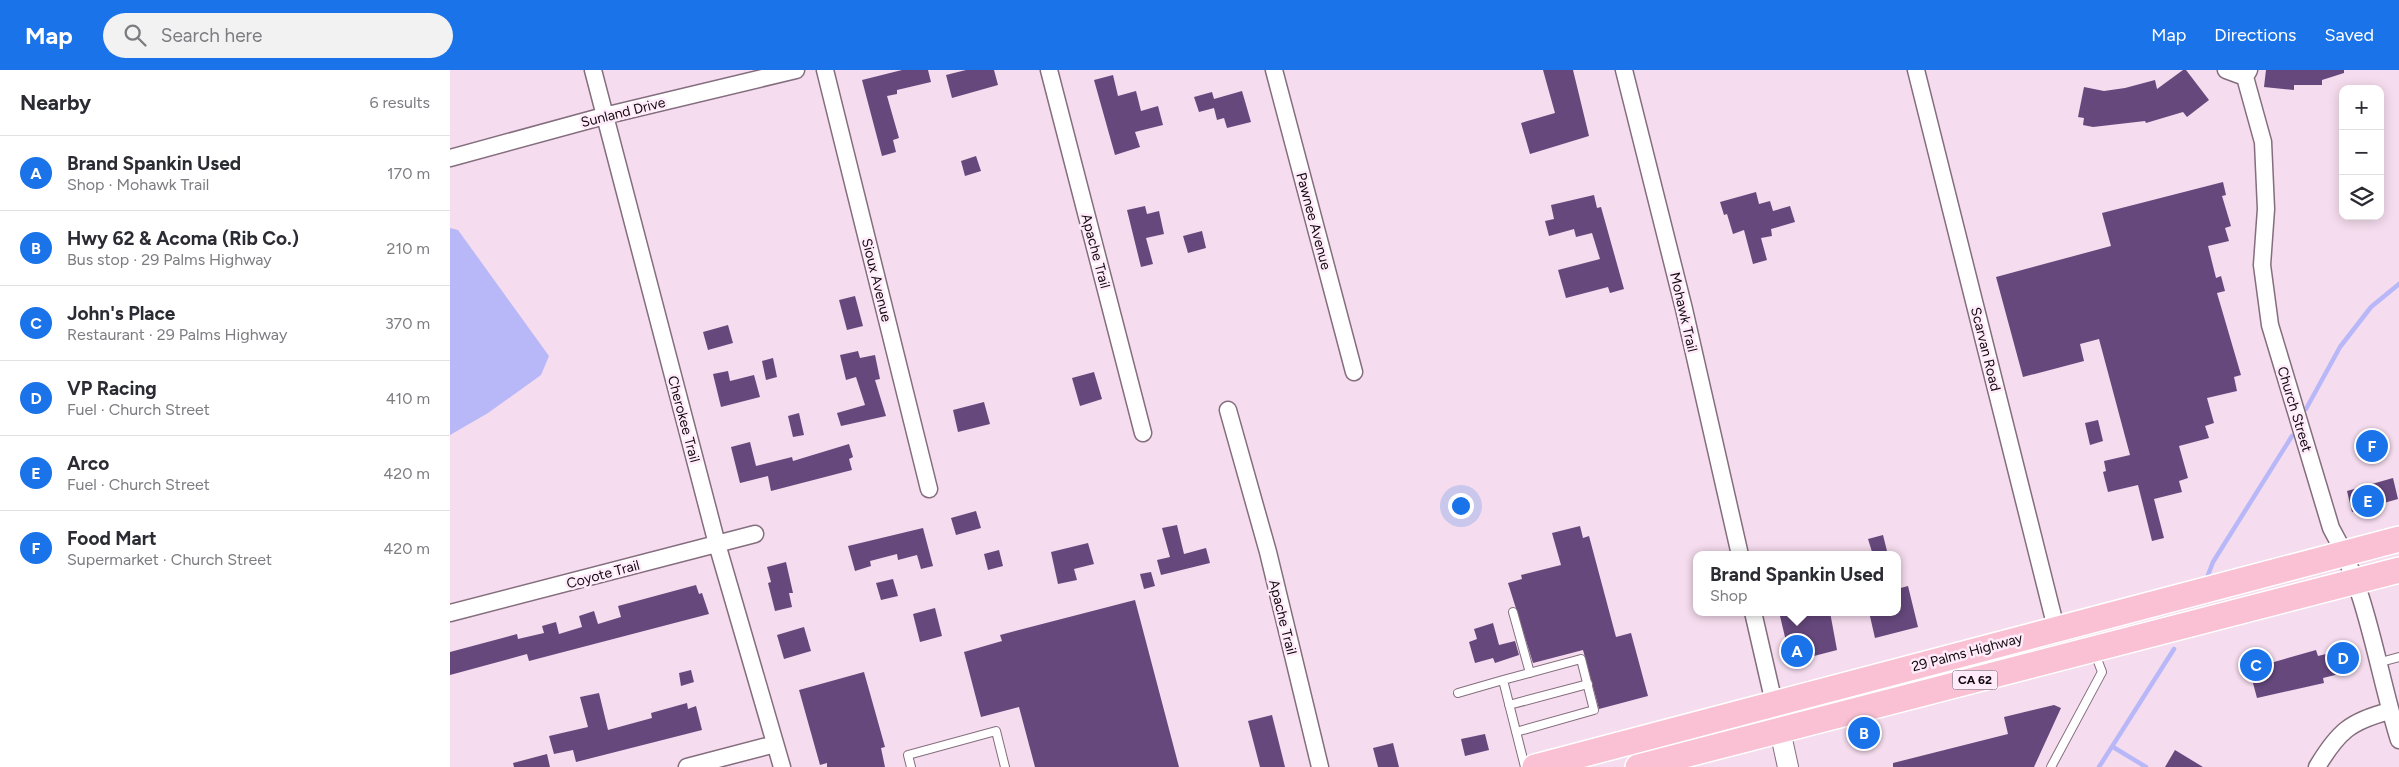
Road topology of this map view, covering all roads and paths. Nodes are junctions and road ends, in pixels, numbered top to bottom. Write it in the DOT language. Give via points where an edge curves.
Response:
graph roads {
  1 [pos="593,70"];
  2 [pos="796,70"];
  3 [pos="825,70"];
  4 [pos="1049,70"];
  5 [pos="1274,70"];
  6 [pos="1624,70"];
  7 [pos="1916,70"];
  8 [pos="2226,70"];
  9 [pos="2247,73"];
  10 [pos="604,116"];
  11 [pos="450,158"];
  12 [pos="1354,372"];
  13 [pos="1228,410"];
  14 [pos="1143,433"];
  15 [pos="929,489"];
  16 [pos="755,534"];
  17 [pos="2399,539"];
  18 [pos="717,544"];
  19 [pos="1739,551"];
  20 [pos="2345,553"];
  21 [pos="2399,570"];
  22 [pos="2356,582"];
  23 [pos="1513,612"];
  24 [pos="450,613"];
  25 [pos="1754,616"];
  26 [pos="2056,628"];
  27 [pos="2094,649"];
  28 [pos="2399,656"];
  29 [pos="2377,662"];
  30 [pos="1530,673"];
  31 [pos="1503,680"];
  32 [pos="1588,684"];
  33 [pos="1458,693"];
  34 [pos="1774,703"];
  35 [pos="1509,705"];
  36 [pos="2390,711"];
  37 [pos="1780,731"];
  38 [pos="1516,732"];
  39 [pos="2399,740"];
  40 [pos="776,744"];
  41 [pos="687,767"];
  42 [pos="782,767"];
  43 [pos="911,767"];
  44 [pos="1006,767"];
  45 [pos="1320,767"];
  46 [pos="1525,767"];
  47 [pos="1535,767"];
  48 [pos="1638,767"];
  49 [pos="1788,767"];
  50 [pos="2051,767"];
  51 [pos="2317,767"];
  1 -- 10 [label="street, Cherokee Trail"];
  2 -- 10 [label="street, Sunland Drive"];
  3 -- 15 [label="street, Sioux Avenue"];
  4 -- 14 [label="street, Apache Trail"];
  5 -- 12 [label="street, Pawnee Avenue"];
  6 -- 19 [label="street, Mohawk Trail" via="1684,309"];
  7 -- 26 [label="street, Scarvan Road"];
  8 -- 9 [label="street"];
  9 -- 20 [label="street, Church Street" via="2263,142 2266,209 2262,265 2270,325 2331,528"];
  10 -- 11 [label="street, Sunland Drive"];
  10 -- 18 [label="street, Cherokee Trail"];
  13 -- 45 [label="street, Apache Trail" via="1268,552"];
  16 -- 18 [label="street, Coyote Trail"];
  17 -- 20 [label="main road, 29 Palms Highway / CA 62"];
  18 -- 24 [label="street, Coyote Trail"];
  18 -- 40 [label="street, Cherokee Trail"];
  20 -- 22 [label="street, Church Street"];
  20 -- 26 [label="main road, 29 Palms Highway / CA 62"];
  21 -- 22 [label="main road, 29 Palms Highway / CA 62"];
  22 -- 27 [label="main road, 29 Palms Highway / CA 62"];
  22 -- 29 [label="street, Church Street"];
  23 -- 30 [label="lane"];
  25 -- 34 [label="street"];
  26 -- 34 [label="main road, 29 Palms Highway / CA 62"];
  27 -- 37 [label="main road, 29 Palms Highway / CA 62"];
  27 -- 50 [label="lane" via="2102,672"];
  28 -- 29 [label="lane"];
  29 -- 36 [label="street, Church Street"];
  30 -- 31 [label="lane"];
  30 -- 32 [label="lane" via="1581,660"];
  31 -- 33 [label="lane"];
  31 -- 35 [label="lane"];
  32 -- 35 [label="lane"];
  32 -- 38 [label="lane" via="1594,710"];
  34 -- 37 [label="street"];
  34 -- 47 [label="main road, 29 Palms Highway / CA 62"];
  35 -- 38 [label="lane"];
  36 -- 39 [label="street, Church Street"];
  36 -- 51 [label="street" via="2365,717 2348,726 2334,740"];
  37 -- 48 [label="main road, 29 Palms Highway / CA 62"];
  37 -- 49 [label="street"];
  38 -- 46 [label="lane"];
  40 -- 41 [label="street"];
  40 -- 42 [label="street, Cherokee Trail"];
  43 -- 44 [label="lane" via="908,755 996,731"];
}
